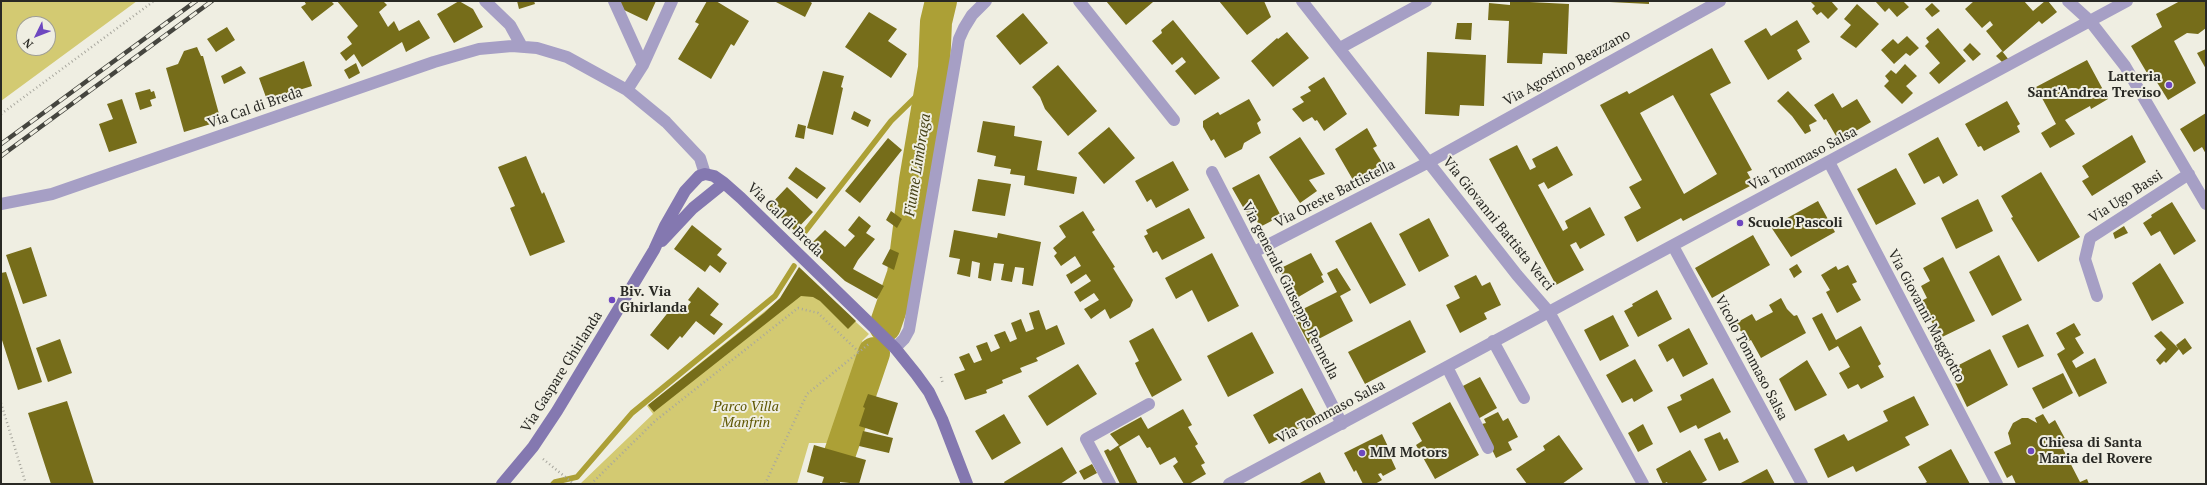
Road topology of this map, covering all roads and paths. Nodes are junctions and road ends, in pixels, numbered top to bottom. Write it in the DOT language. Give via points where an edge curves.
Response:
graph roads {
  1 [pos="154,1"];
  2 [pos="485,1"];
  3 [pos="614,1"];
  4 [pos="672,1"];
  5 [pos="986,1"];
  6 [pos="1078,1"];
  7 [pos="1302,1"];
  8 [pos="1426,1"];
  9 [pos="1720,1"];
  10 [pos="2068,1"];
  11 [pos="2127,1"];
  12 [pos="2090,21"];
  13 [pos="521,46"];
  14 [pos="1340,48"];
  15 [pos="643,65"];
  16 [pos="627,90"];
  17 [pos="1,114"];
  18 [pos="1174,120"];
  19 [pos="1429,162"];
  20 [pos="1829,162"];
  21 [pos="1212,172"];
  22 [pos="705,174"];
  23 [pos="2189,174"];
  24 [pos="724,183"];
  25 [pos="1,204"];
  26 [pos="2206,204"];
  27 [pos="1673,246"];
  28 [pos="654,250"];
  29 [pos="1254,252"];
  30 [pos="2097,296"];
  31 [pos="1549,312"];
  32 [pos="1493,341"];
  33 [pos="867,346"];
  34 [pos="895,348"];
  35 [pos="859,352"];
  36 [pos="1446,367"];
  37 [pos="1524,398"];
  38 [pos="1,403"];
  39 [pos="1149,404"];
  40 [pos="1342,424"];
  41 [pos="1488,448"];
  42 [pos="543,459"];
  43 [pos="26,484"];
  44 [pos="502,484"];
  45 [pos="574,484"];
  46 [pos="591,484"];
  47 [pos="765,484"];
  48 [pos="967,484"];
  49 [pos="1110,484"];
  50 [pos="1229,484"];
  51 [pos="1643,484"];
  52 [pos="1802,484"];
  53 [pos="1997,484"];
  1 -- 17 [label="path"];
  2 -- 13 [label="street" via="510,25"];
  3 -- 15 [label="street"];
  4 -- 15 [label="street"];
  5 -- 34 [label="street" via="972,15 959,39 909,330"];
  6 -- 18 [label="street"];
  7 -- 14 [label="street, Via Giovanni Battista Verci"];
  8 -- 14 [label="street"];
  9 -- 19 [label="street, Via Agostino Beazzano"];
  10 -- 12 [label="street"];
  11 -- 12 [label="street, Via Tommaso Salsa"];
  12 -- 20 [label="street, Via Tommaso Salsa"];
  12 -- 23 [label="street" via="2125,66"];
  13 -- 16 [label="street, Via Cal di Breda" via="567,57"];
  13 -- 25 [label="street, Via Cal di Breda" via="479,49 434,62 52,194"];
  14 -- 19 [label="street, Via Giovanni Battista Verci"];
  15 -- 16 [label="street"];
  16 -- 22 [label="street, Via Cal di Breda" via="666,122 700,158"];
  19 -- 29 [label="street, Via Oreste Battistella"];
  19 -- 31 [label="street, Via Giovanni Battista Verci" via="1512,269"];
  20 -- 27 [label="street, Via Tommaso Salsa"];
  20 -- 53 [label="street, Via Giovanni Maggiotto"];
  21 -- 29 [label="street, Via generale Giuseppe Pennella"];
  22 -- 24 [label="street, Via Cal di Breda" via="714,176"];
  22 -- 28 [label="street" via="699,176 686,190"];
  23 -- 26 [label="street"];
  23 -- 30 [label="street, Via Ugo Bassi" via="2090,238 2084,259"];
  24 -- 28 [label="street" via="693,208"];
  24 -- 34 [label="street, Via Cal di Breda"];
  27 -- 31 [label="street, Via Tommaso Salsa"];
  27 -- 52 [label="street, Vicolo Tommaso Salsa"];
  28 -- 44 [label="street, Via Gaspare Ghirlanda" via="557,411 533,447"];
  29 -- 40 [label="street, Via generale Giuseppe Pennella"];
  31 -- 32 [label="street, Via Tommaso Salsa"];
  31 -- 51 [label="street, Via Giovanni Battista Verci"];
  32 -- 36 [label="street, Via Tommaso Salsa"];
  32 -- 37 [label="street"];
  33 -- 35 [label="path"];
  34 -- 48 [label="street, Via Cal di Breda" via="929,392"];
  35 -- 46 [label="path" via="818,313 798,308 655,421"];
  35 -- 47 [label="path" via="807,394"];
  36 -- 40 [label="street, Via Tommaso Salsa"];
  36 -- 41 [label="street"];
  38 -- 43 [label="path"];
  39 -- 49 [label="street" via="1086,439"];
  40 -- 50 [label="street, Via Tommaso Salsa"];
  42 -- 45 [label="path"];
}
